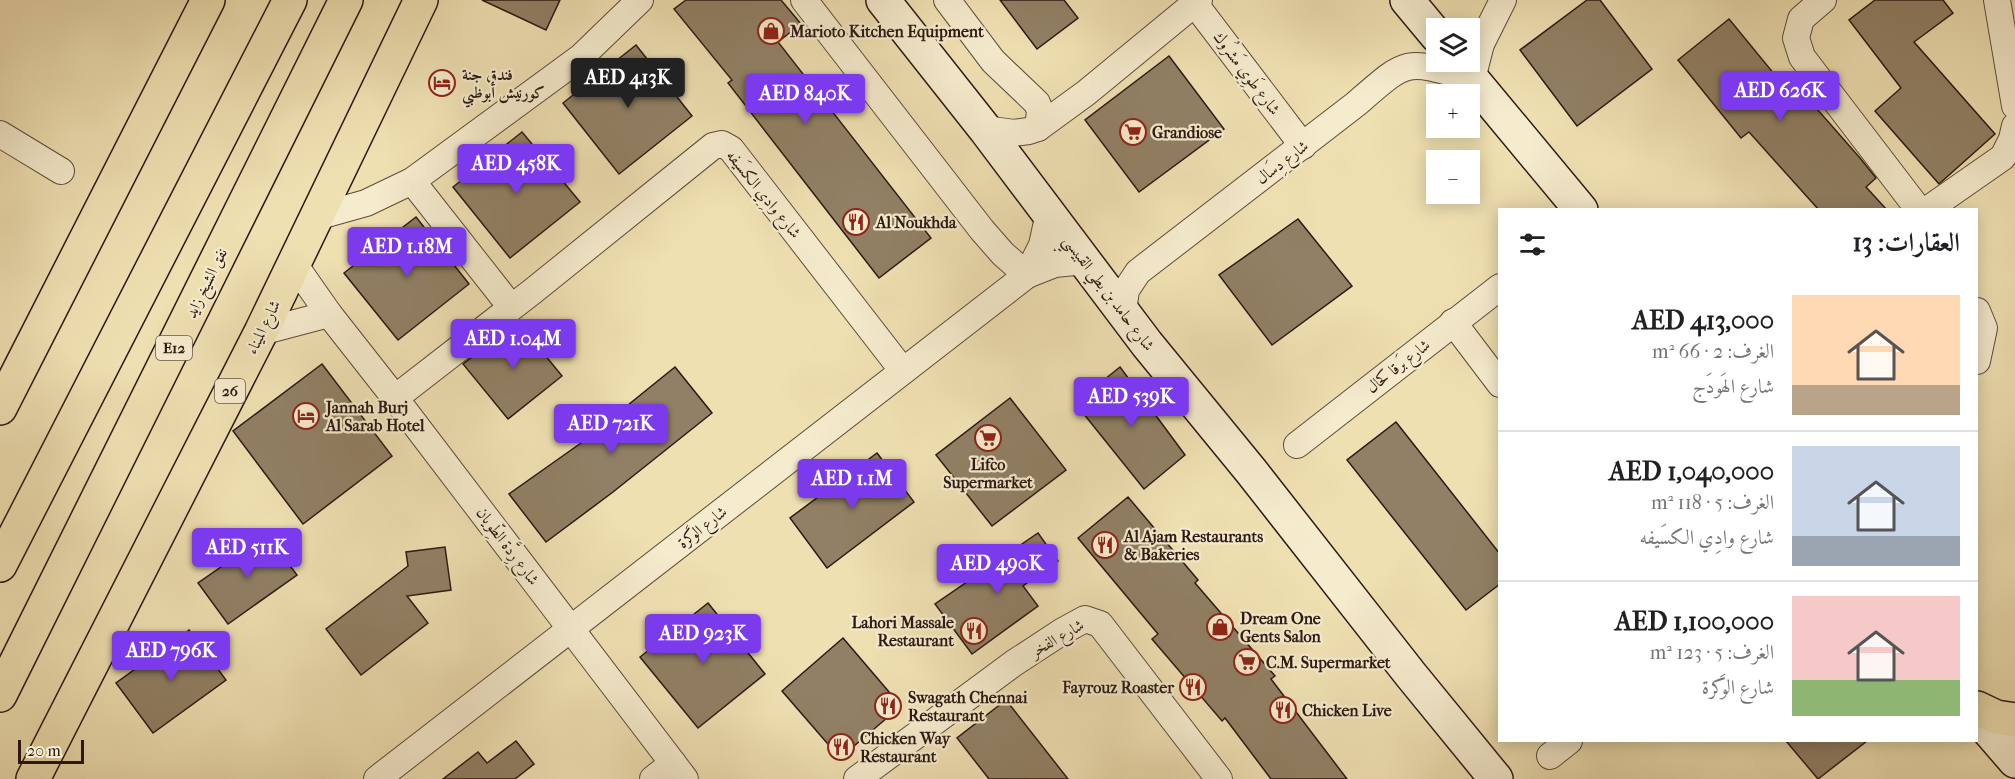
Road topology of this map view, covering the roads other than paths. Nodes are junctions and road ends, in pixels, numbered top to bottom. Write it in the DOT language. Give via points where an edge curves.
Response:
graph roads {
  1 [pos="208,0"];
  2 [pos="290,0"];
  3 [pos="346,0"];
  4 [pos="421,0"];
  5 [pos="640,0"];
  6 [pos="804,0"];
  7 [pos="883,0"];
  8 [pos="947,0"];
  9 [pos="1407,0"];
  10 [pos="1503,0"];
  11 [pos="1823,0"];
  12 [pos="1997,0"];
  13 [pos="1195,1"];
  14 [pos="1426,23"];
  15 [pos="1480,46"];
  16 [pos="1426,65"];
  17 [pos="1467,72"];
  18 [pos="1086,93"];
  19 [pos="1034,99"];
  20 [pos="2015,106"];
  21 [pos="2015,126"];
  22 [pos="1038,128"];
  23 [pos="985,129"];
  24 [pos="0,134"];
  25 [pos="1303,146"];
  26 [pos="61,171"];
  27 [pos="412,181"];
  28 [pos="1579,208"];
  29 [pos="1917,208"];
  30 [pos="1930,208"];
  31 [pos="1049,213"];
  32 [pos="316,217"];
  33 [pos="1085,261"];
  34 [pos="294,264"];
  35 [pos="1027,274"];
  36 [pos="1498,289"];
  37 [pos="511,307"];
  38 [pos="1123,312"];
  39 [pos="1978,313"];
  40 [pos="328,314"];
  41 [pos="1454,322"];
  42 [pos="261,332"];
  43 [pos="1978,356"];
  44 [pos="903,371"];
  45 [pos="1498,381"];
  46 [pos="395,398"];
  47 [pos="0,408"];
  48 [pos="1298,445"];
  49 [pos="0,565"];
  50 [pos="571,628"];
  51 [pos="0,695"];
  52 [pos="1978,708"];
  53 [pos="1978,718"];
  54 [pos="2015,720"];
  55 [pos="2015,761"];
  56 [pos="679,771"];
  57 [pos="873,774"];
  58 [pos="33,779"];
  59 [pos="377,779"];
  60 [pos="653,779"];
  61 [pos="1219,779"];
  62 [pos="1496,779"];
  1 -- 47 [label="main road"];
  2 -- 49 [label="main road"];
  3 -- 51 [label="main road, نفق الشيخ زايد / E12"];
  4 -- 32 [label="main road, شارع الميناء / 26"];
  5 -- 27 [label="street" via="581,57"];
  6 -- 35 [label="street" via="982,230"];
  7 -- 23 [label="main road, شارع حامد بن بطي القبيسي"];
  8 -- 19 [label="street" via="993,61"];
  9 -- 14 [label="main road"];
  10 -- 15 [label="street"];
  11 -- 29 [label="street" via="1801,19 1796,39 1802,57"];
  12 -- 20 [label="street"];
  13 -- 18 [label="street"];
  13 -- 25 [label="street, شارع طَوِي مَشرُوك"];
  16 -- 25 [label="street, شارع دِسَال" via="1410,65 1390,74"];
  17 -- 28 [label="main road"];
  18 -- 19 [label="street" via="1060,100"];
  18 -- 22 [label="street"];
  19 -- 22 [label="street" via="1040,111"];
  21 -- 30 [label="street" via="2003,157"];
  22 -- 23 [label="street" via="1014,133"];
  23 -- 31 [label="main road, شارع حامد بن بطي القبيسي"];
  24 -- 26 [label="street"];
  25 -- 38 [label="street, شارع دِسَال" via="1138,272 1126,290"];
  27 -- 32 [label="street" via="366,203"];
  27 -- 37 [label="street"];
  31 -- 33 [label="main road, شارع حامد بن بطي القبيسي"];
  31 -- 35 [label="street, شارع الوَكرة" via="1042,245"];
  32 -- 34 [label="main road, شارع الميناء / 26"];
  33 -- 35 [label="street, شارع الوَكرة" via="1055,264"];
  33 -- 38 [label="main road, شارع حامد بن بطي القبيسي"];
  34 -- 40 [label="street, شارع رِدَّة الطِّويان"];
  34 -- 42 [label="main road, شارع الميناء / 26"];
  35 -- 44 [label="street, شارع الوَكرة"];
  36 -- 41 [label="street, شارع بَرقا كحال"];
  37 -- 44 [label="street, شارع وادِي الكسَيفه" via="713,146 722,144 731,149"];
  37 -- 46 [label="street, شارع وادِي الكسَيفه"];
  38 -- 62 [label="main road, شارع حامد بن بطي القبيسي"];
  39 -- 43 [label="street" via="1984,328"];
  40 -- 42 [label="street"];
  40 -- 46 [label="street, شارع رِدَّة الطِّويان"];
  41 -- 45 [label="street"];
  41 -- 48 [label="street, شارع بَرقا كحال"];
  42 -- 58 [label="main road, شارع الميناء / 26"];
  44 -- 50 [label="street, شارع الوَكرة"];
  46 -- 50 [label="street, شارع رِدَّة الطِّويان"];
  50 -- 56 [label="street, شارع رِدَّة الطِّويان"];
  50 -- 59 [label="street, شارع الوَكرة"];
  52 -- 54 [label="main road"];
  53 -- 55 [label="main road"];
  56 -- 60 [label="street"];
  57 -- 61 [label="street, شارع الفخر" via="1014,663 1085,619 1100,624"];
}
